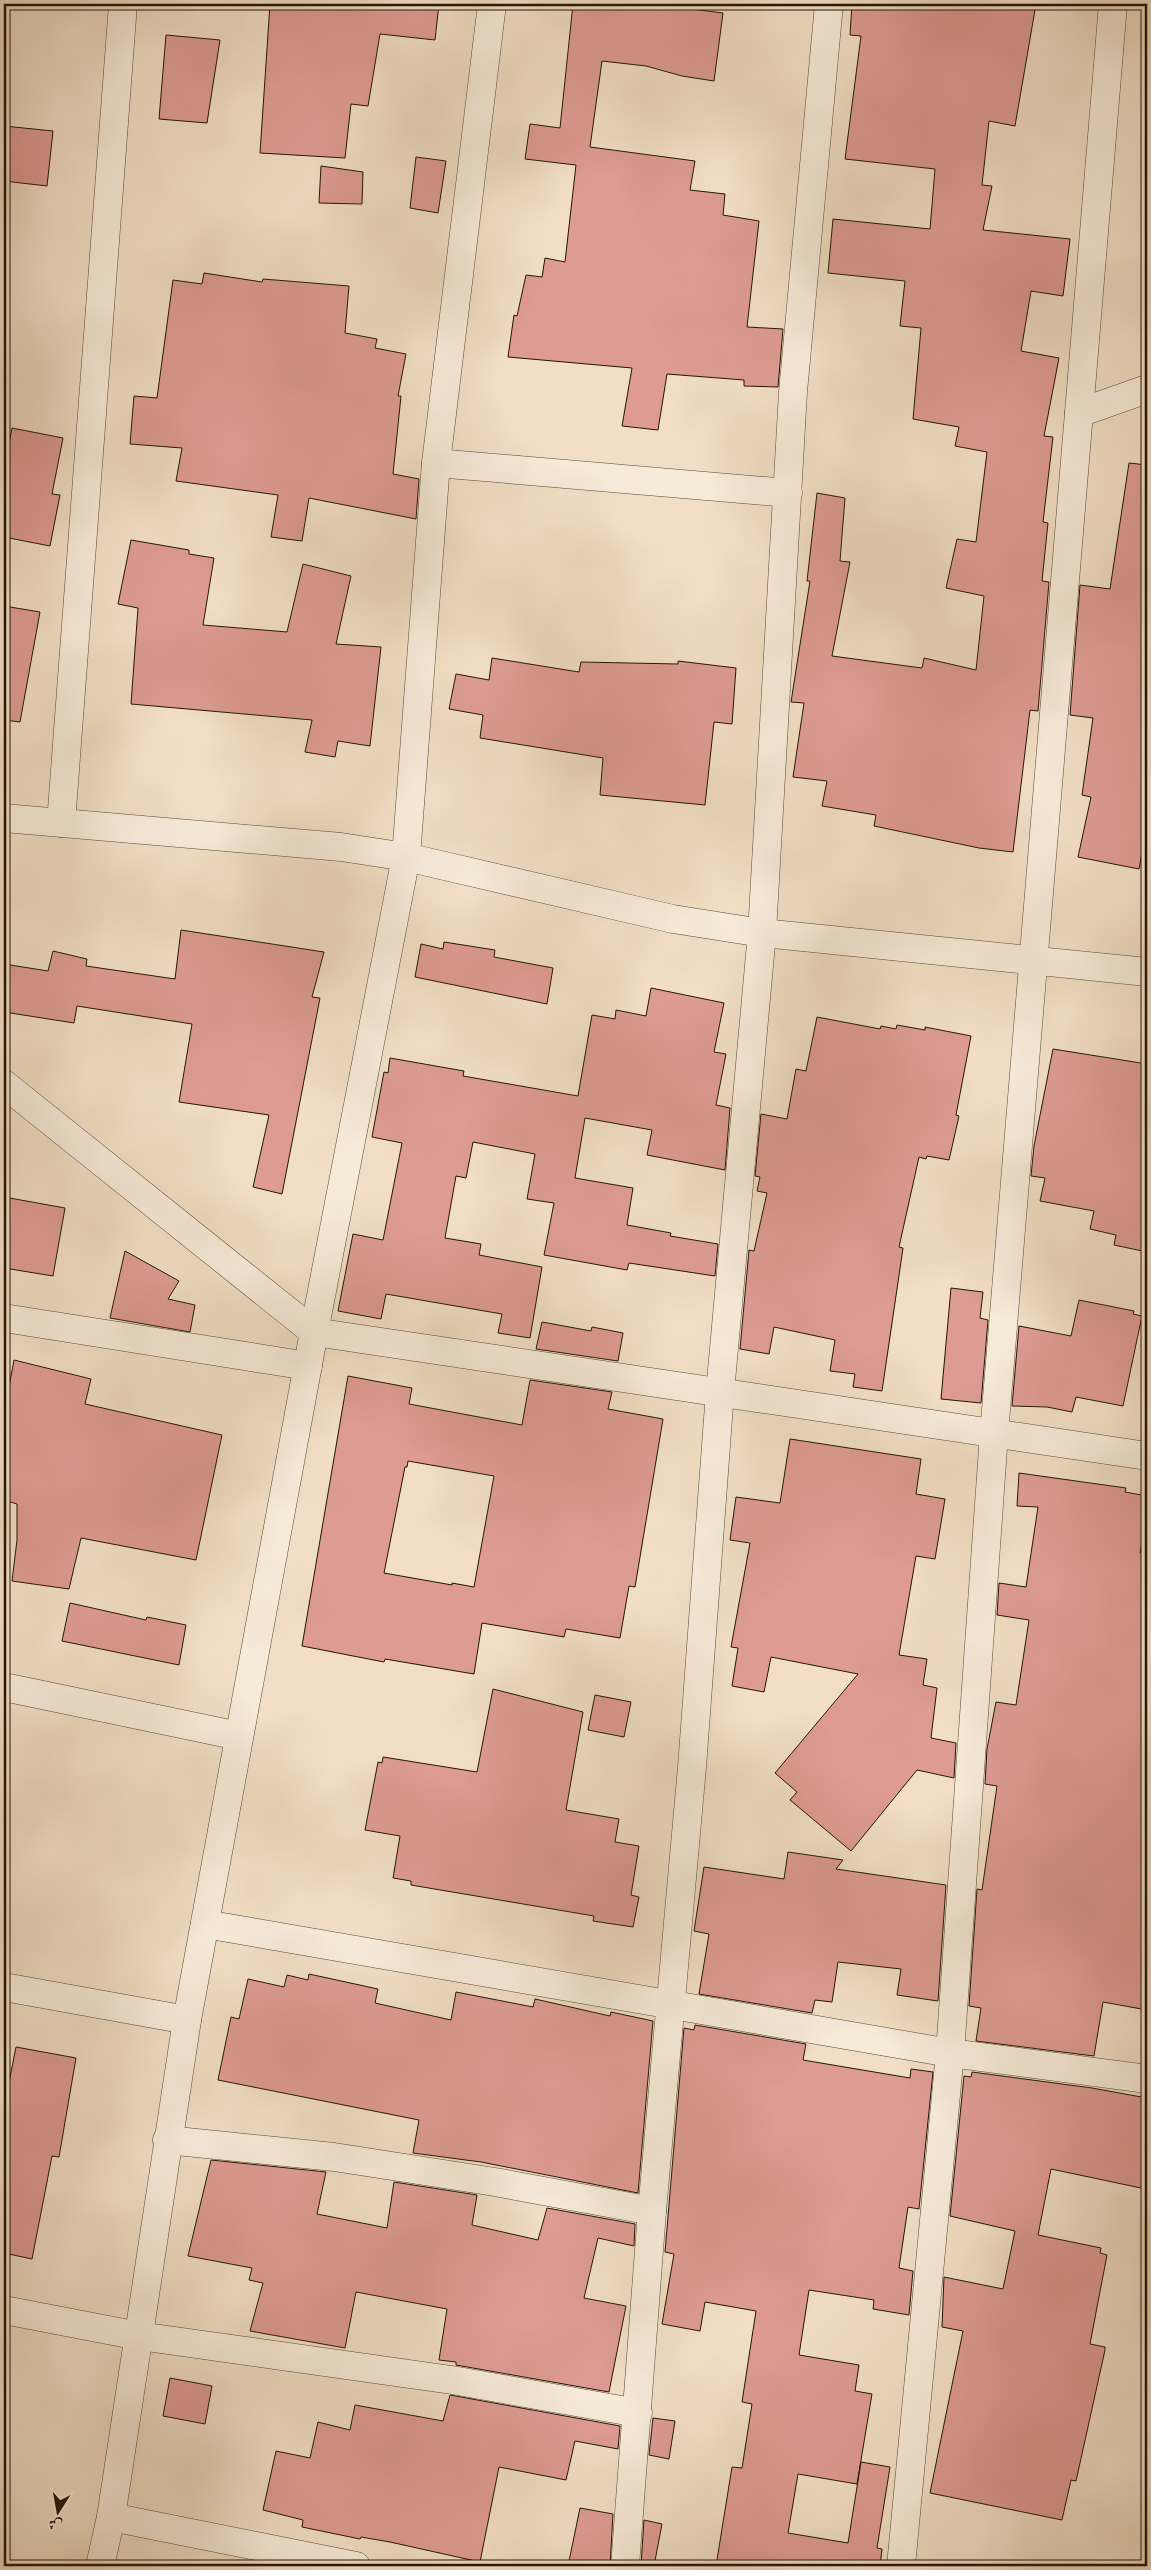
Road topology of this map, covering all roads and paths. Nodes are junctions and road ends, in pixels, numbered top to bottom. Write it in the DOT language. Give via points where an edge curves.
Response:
graph roads {
  1 [pos="123,4"];
  2 [pos="492,4"];
  3 [pos="829,4"];
  4 [pos="1113,4"];
  5 [pos="1147,389"];
  6 [pos="1079,413"];
  7 [pos="436,464"];
  8 [pos="788,493"];
  9 [pos="4,818"];
  10 [pos="61,823"];
  11 [pos="406,857"];
  12 [pos="762,933"];
  13 [pos="1034,961"];
  14 [pos="1147,972"];
  15 [pos="4,1084"];
  16 [pos="4,1318"];
  17 [pos="314,1332"];
  18 [pos="308,1366"];
  19 [pos="720,1392"];
  20 [pos="994,1434"];
  21 [pos="1147,1456"];
  22 [pos="4,1688"];
  23 [pos="239,1736"];
  24 [pos="205,1924"];
  25 [pos="4,1987"];
  26 [pos="670,2003"];
  27 [pos="187,2020"];
  28 [pos="950,2053"];
  29 [pos="1147,2079"];
  30 [pos="167,2140"];
  31 [pos="652,2211"];
  32 [pos="4,2310"];
  33 [pos="139,2336"];
  34 [pos="638,2414"];
  35 [pos="111,2517"];
  36 [pos="100,2566"];
  37 [pos="356,2566"];
  38 [pos="625,2566"];
  39 [pos="901,2566"];
  1 -- 10 [label="street"];
  2 -- 7 [label="street"];
  3 -- 8 [label="street" via="793,392"];
  4 -- 6 [label="street"];
  5 -- 6 [label="street"];
  6 -- 13 [label="street"];
  7 -- 8 [label="street"];
  7 -- 11 [label="street"];
  8 -- 12 [label="street"];
  9 -- 10 [label="street"];
  10 -- 11 [label="street" via="341,847"];
  11 -- 12 [label="street" via="673,919"];
  11 -- 17 [label="street"];
  12 -- 13 [label="street"];
  12 -- 19 [label="street"];
  13 -- 14 [label="street"];
  13 -- 20 [label="street"];
  15 -- 17 [label="street"];
  16 -- 18 [label="street"];
  17 -- 18 [label="street"];
  17 -- 19 [label="street"];
  18 -- 23 [label="street"];
  19 -- 20 [label="street"];
  19 -- 26 [label="street" via="692,1767"];
  20 -- 21 [label="street"];
  20 -- 28 [label="street"];
  22 -- 23 [label="street"];
  23 -- 24 [label="street"];
  24 -- 26 [label="street"];
  24 -- 27 [label="street"];
  25 -- 27 [label="street"];
  26 -- 28 [label="street"];
  26 -- 31 [label="street"];
  27 -- 30 [label="street"];
  28 -- 29 [label="street"];
  28 -- 39 [label="street"];
  30 -- 31 [label="street" via="334,2157"];
  30 -- 33 [label="street"];
  31 -- 34 [label="street"];
  32 -- 33 [label="street"];
  33 -- 34 [label="street" via="452,2380"];
  33 -- 35 [label="street"];
  34 -- 38 [label="street"];
  35 -- 36 [label="street"];
  35 -- 37 [label="street"];
}
